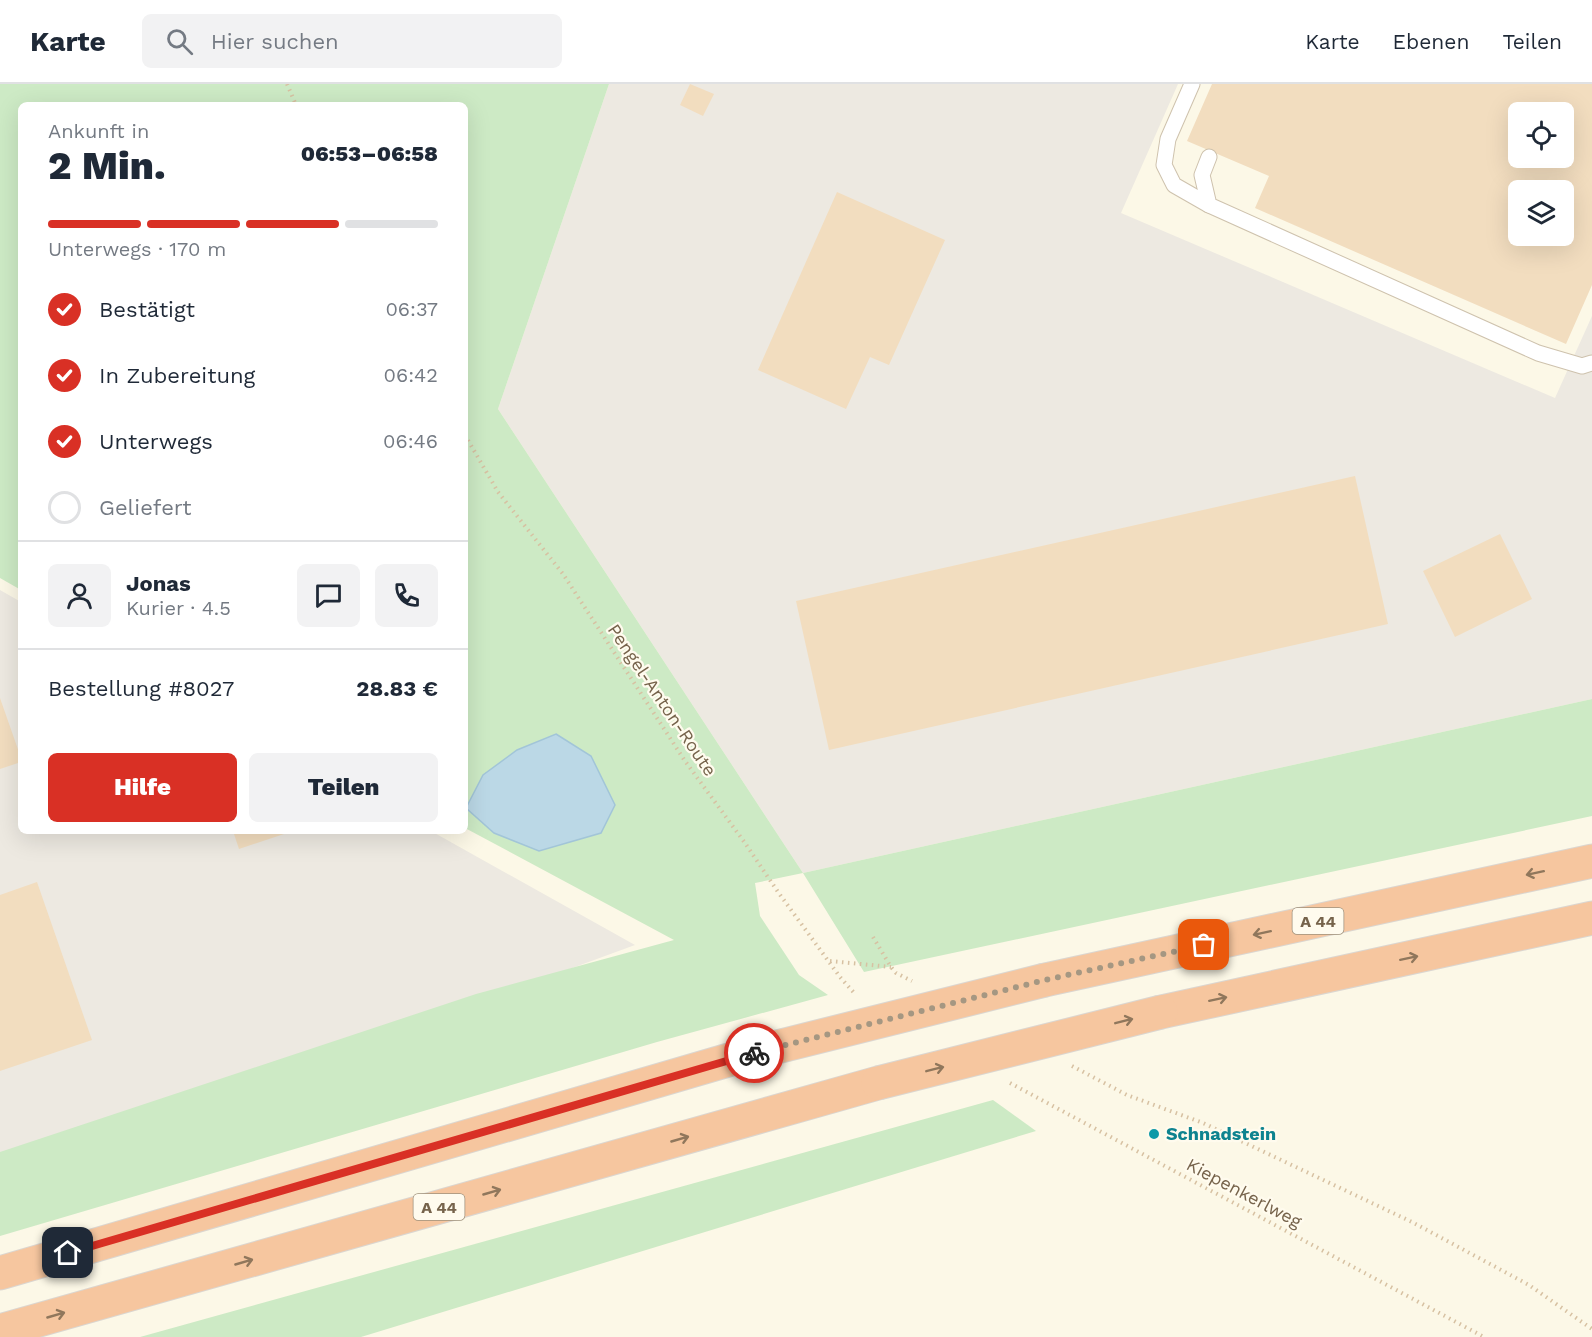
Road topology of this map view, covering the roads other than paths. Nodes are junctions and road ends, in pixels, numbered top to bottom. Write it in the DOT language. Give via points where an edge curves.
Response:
graph roads {
  1 [pos="1192,84"];
  2 [pos="1209,157"];
  3 [pos="1209,205"];
  4 [pos="1592,363"];
  5 [pos="1592,861"];
  6 [pos="1592,918"];
  7 [pos="0,1273"];
  8 [pos="0,1331"];
  1 -- 3 [label="lane" via="1168,139 1164,165 1174,185"];
  2 -- 3 [label="lane" via="1202,175"];
  3 -- 4 [label="lane" via="1538,353 1582,366"];
  5 -- 7 [label="highway, A 44, one-way, bridge" via="1045,980 749,1054"];
  8 -- 6 [label="highway, A 44, one-way, bridge" via="878,1083 1161,1012"];
}
